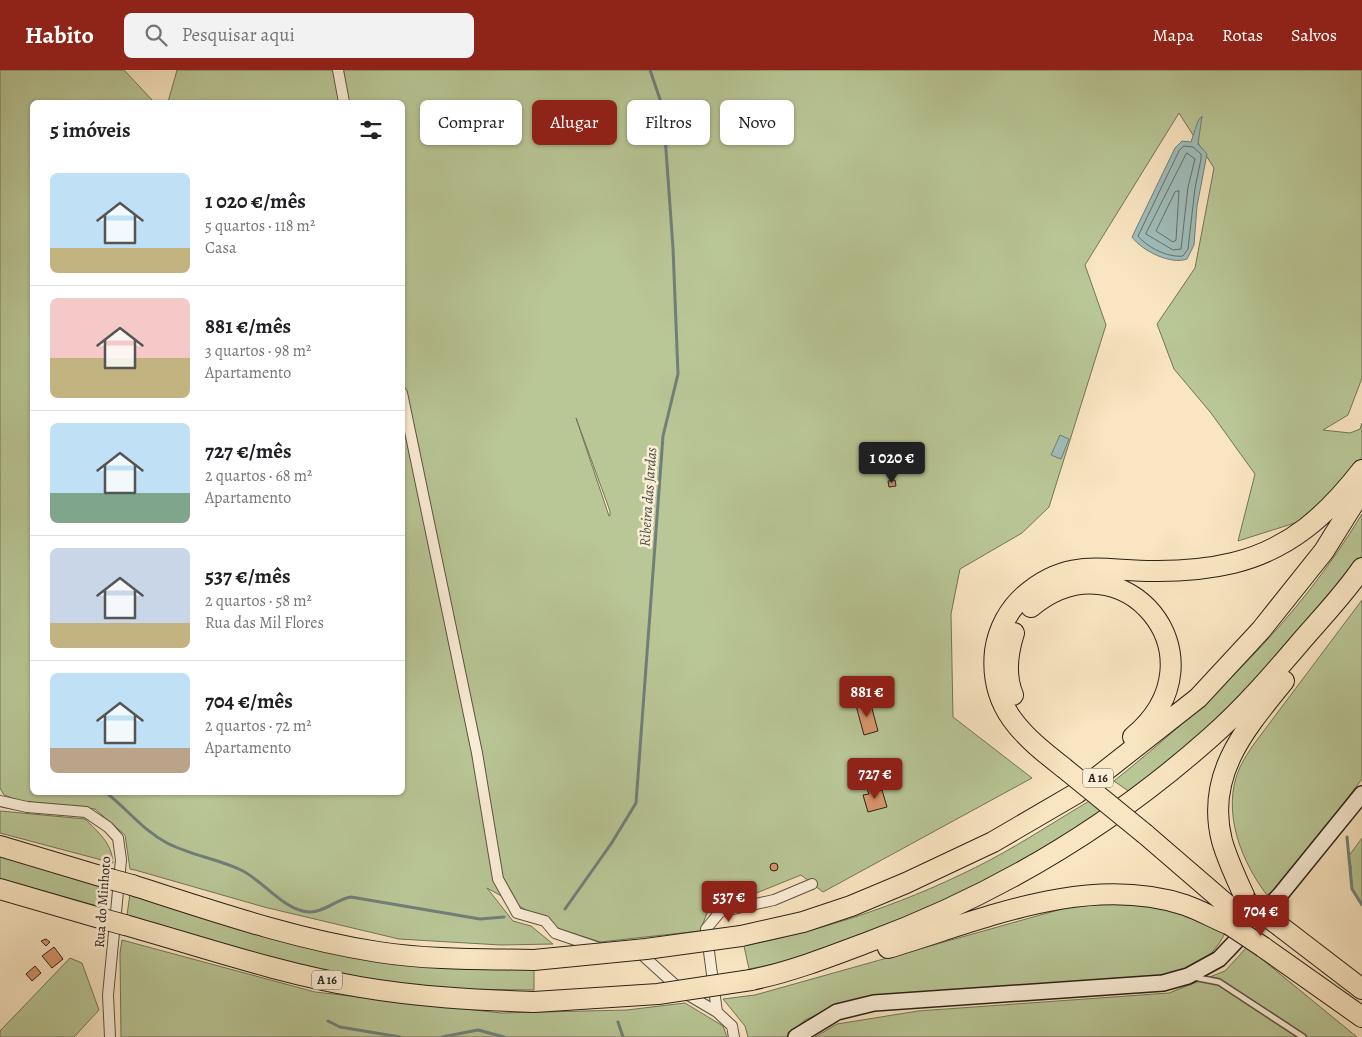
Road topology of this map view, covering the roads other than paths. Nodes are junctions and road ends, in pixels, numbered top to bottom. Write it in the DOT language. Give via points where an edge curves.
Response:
graph roads {
  1 [pos="338,70"];
  2 [pos="344,100"];
  3 [pos="405,407"];
  4 [pos="1362,470"];
  5 [pos="1362,490"];
  6 [pos="1357,575"];
  7 [pos="1068,765"];
  8 [pos="1362,794"];
  9 [pos="0,801"];
  10 [pos="1046,810"];
  11 [pos="0,846"];
  12 [pos="812,884"];
  13 [pos="0,889"];
  14 [pos="1239,914"];
  15 [pos="1272,938"];
  16 [pos="1188,976"];
  17 [pos="756,979"];
  18 [pos="1362,989"];
  19 [pos="1354,1011"];
  20 [pos="716,1012"];
  21 [pos="110,1037"];
  22 [pos="734,1037"];
  23 [pos="796,1037"];
  24 [pos="1303,1037"];
  1 -- 2 [label="street"];
  3 -- 20 [label="street" via="477,753 498,879 517,913 545,921 555,933 603,949 641,952 683,992"];
  4 -- 7 [label="highway, A 16" via="1339,500 1308,529 1261,554 1198,570 1079,569 1055,574 1018,601 1004,621 996,644 997,691 1009,716 1028,739"];
  5 -- 10 [label="highway, A 16" via="1324,551 1261,630 1198,698 1077,793"];
  6 -- 14 [label="highway, A 16" via="1326,630 1244,730 1219,786 1222,841"];
  6 -- 17 [label="highway, A 16" via="1262,688 1212,736 1149,789 1085,835 1006,882 904,929 842,953"];
  7 -- 10 [label="highway, A 16" via="1017,706 1010,688 1009,647 1015,628 1027,610 1045,595 1084,583 1104,585 1127,592 1146,605 1159,621 1172,664 1169,686 1162,704 1140,732"];
  7 -- 14 [label="highway, A 16, bridge" via="1149,830"];
  8 -- 16 [label="main road" via="1274,902 1219,959"];
  9 -- 21 [label="street, Rua do Minhoto" via="27,807 86,812 118,838 120,860 108,995"];
  10 -- 11 [label="highway, A 16, bridge" via="957,859 851,906 803,922 741,936 646,950 534,960 454,959 376,952 250,924"];
  12 -- 20 [label="street" via="774,900 720,912 706,929"];
  13 -- 17 [label="highway, A 16, bridge" via="296,973 358,987 467,1000 534,1002 658,994"];
  14 -- 15 [label="highway, A 16, bridge"];
  14 -- 15 [label="highway, A 16, bridge"];
  14 -- 17 [label="highway, A 16" via="1138,895 1068,898 1025,907 785,977"];
  15 -- 18 [label="highway, A 16"];
  15 -- 19 [label="highway, A 16"];
  16 -- 23 [label="main road" via="1163,983 874,1004 837,1012"];
  16 -- 24 [label="lane" via="1220,982"];
  20 -- 22 [label="street" via="732,1026"];
}
